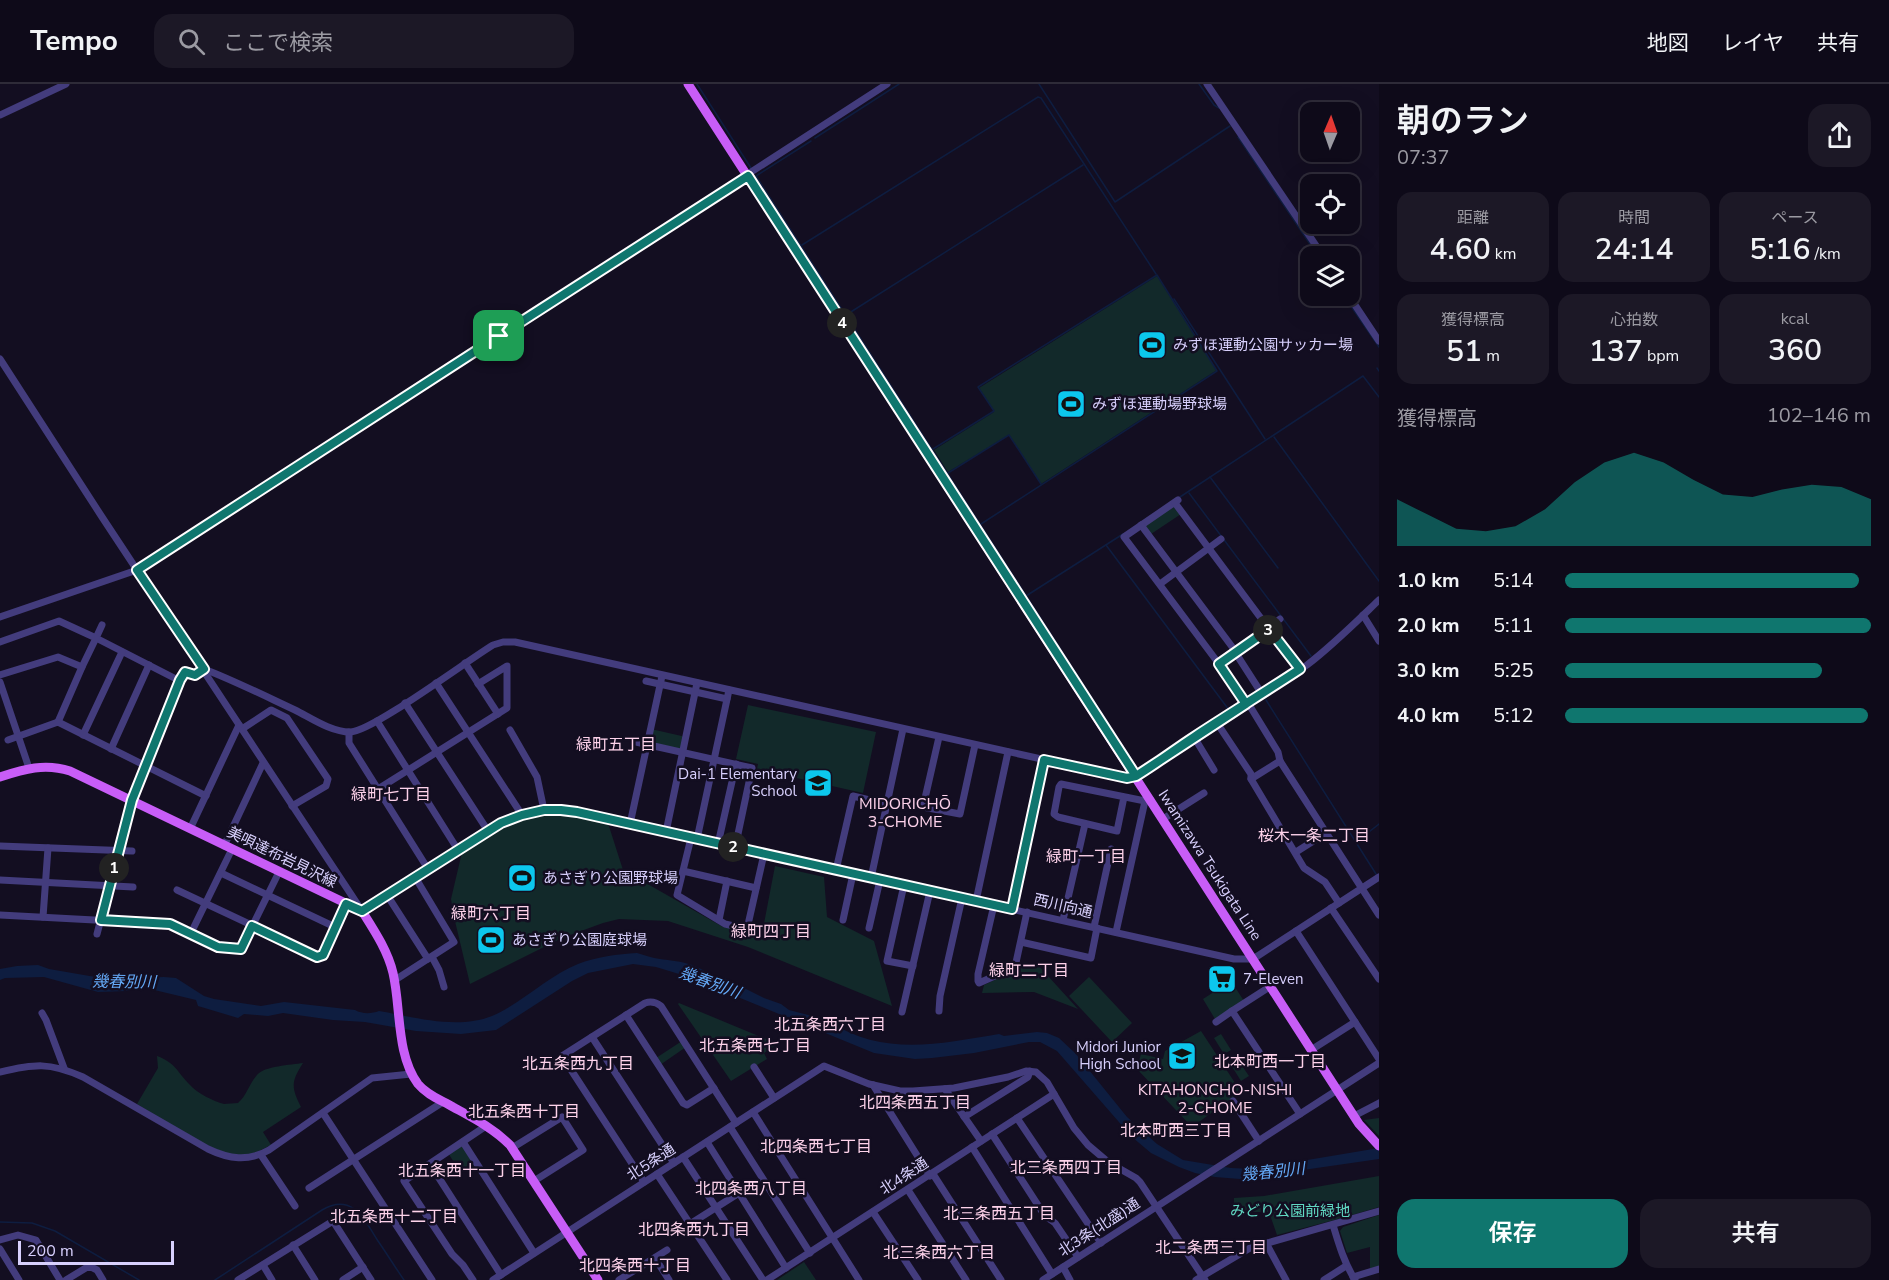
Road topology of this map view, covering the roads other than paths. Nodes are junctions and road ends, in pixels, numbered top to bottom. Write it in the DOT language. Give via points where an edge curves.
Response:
graph roads {
  1 [pos="66,84"];
  2 [pos="688,84"];
  3 [pos="887,84"];
  4 [pos="1207,84"];
  5 [pos="0,115"];
  6 [pos="748,176"];
  7 [pos="1316,246"];
  8 [pos="1356,306"];
  9 [pos="1379,341"];
  10 [pos="0,359"];
  11 [pos="1142,525"];
  12 [pos="1221,539"];
  13 [pos="1209,548"];
  14 [pos="137,570"];
  15 [pos="1176,572"];
  16 [pos="1160,584"];
  17 [pos="1379,600"];
  18 [pos="1363,615"];
  19 [pos="0,617"];
  20 [pos="1280,619"];
  21 [pos="102,625"];
  22 [pos="1268,629"];
  23 [pos="96,638"];
  24 [pos="1379,641"];
  25 [pos="0,642"];
  26 [pos="122,652"];
  27 [pos="1236,652"];
  28 [pos="465,663"];
  29 [pos="1219,664"];
  30 [pos="149,665"];
  31 [pos="82,668"];
  32 [pos="204,669"];
  33 [pos="1300,669"];
  34 [pos="0,675"];
  35 [pos="662,676"];
  36 [pos="180,681"];
  37 [pos="646,681"];
  38 [pos="0,682"];
  39 [pos="436,683"];
  40 [pos="697,683"];
  41 [pos="478,684"];
  42 [pos="660,685"];
  43 [pos="729,690"];
  44 [pos="695,693"];
  45 [pos="1262,694"];
  46 [pos="727,699"];
  47 [pos="405,703"];
  48 [pos="1247,704"];
  49 [pos="498,714"];
  50 [pos="377,721"];
  51 [pos="58,722"];
  52 [pos="1217,723"];
  53 [pos="240,727"];
  54 [pos="903,729"];
  55 [pos="510,730"];
  56 [pos="349,732"];
  57 [pos="469,733"];
  58 [pos="83,735"];
  59 [pos="18,736"];
  60 [pos="939,737"];
  61 [pos="1194,737"];
  62 [pos="8,740"];
  63 [pos="636,742"];
  64 [pos="647,744"];
  65 [pos="975,745"];
  66 [pos="111,749"];
  67 [pos="437,752"];
  68 [pos="682,752"];
  69 [pos="1008,752"];
  70 [pos="714,759"];
  71 [pos="1044,760"];
  72 [pos="1280,761"];
  73 [pos="263,763"];
  74 [pos="736,764"];
  75 [pos="146,766"];
  76 [pos="29,768"];
  77 [pos="1214,770"];
  78 [pos="408,771"];
  79 [pos="1136,776"];
  80 [pos="0,777"];
  81 [pos="1251,779"];
  82 [pos="378,789"];
  83 [pos="1204,793"];
  84 [pos="206,796"];
  85 [pos="1124,797"];
  86 [pos="132,800"];
  87 [pos="1148,801"];
  88 [pos="886,804"];
  89 [pos="292,806"];
  90 [pos="544,810"];
  91 [pos="522,815"];
  92 [pos="1163,819"];
  93 [pos="630,824"];
  94 [pos="1085,824"];
  95 [pos="190,829"];
  96 [pos="488,831"];
  97 [pos="666,832"];
  98 [pos="1326,833"];
  99 [pos="694,838"];
  100 [pos="718,844"];
  101 [pos="0,846"];
  102 [pos="48,848"];
  103 [pos="228,848"];
  104 [pos="735,848"];
  105 [pos="1111,849"];
  106 [pos="458,850"];
  107 [pos="118,851"];
  108 [pos="132,851"];
  109 [pos="1296,852"];
  110 [pos="764,854"];
  111 [pos="428,869"];
  112 [pos="836,870"];
  113 [pos="683,871"];
  114 [pos="279,872"];
  115 [pos="221,873"];
  116 [pos="853,874"];
  117 [pos="415,877"];
  118 [pos="871,878"];
  119 [pos="1379,878"];
  120 [pos="0,880"];
  121 [pos="880,880"];
  122 [pos="727,881"];
  123 [pos="46,882"];
  124 [pos="110,885"];
  125 [pos="904,885"];
  126 [pos="133,887"];
  127 [pos="756,888"];
  128 [pos="1362,889"];
  129 [pos="177,890"];
  130 [pos="930,891"];
  131 [pos="268,895"];
  132 [pos="387,895"];
  133 [pos="962,898"];
  134 [pos="976,901"];
  135 [pos="1339,903"];
  136 [pos="206,904"];
  137 [pos="346,904"];
  138 [pos="994,905"];
  139 [pos="1332,908"];
  140 [pos="1012,909"];
  141 [pos="362,911"];
  142 [pos="1027,912"];
  143 [pos="0,915"];
  144 [pos="1379,915"];
  145 [pos="43,917"];
  146 [pos="101,920"];
  147 [pos="719,920"];
  148 [pos="843,920"];
  149 [pos="1063,920"];
  150 [pos="252,926"];
  151 [pos="335,927"];
  152 [pos="1096,927"];
  153 [pos="869,928"];
  154 [pos="1296,931"];
  155 [pos="1116,932"];
  156 [pos="191,933"];
  157 [pos="98,934"];
  158 [pos="1021,942"];
  159 [pos="430,958"];
  160 [pos="1253,959"];
  161 [pos="913,966"];
  162 [pos="1379,979"];
  163 [pos="395,985"];
  164 [pos="1270,986"];
  165 [pos="444,987"];
  166 [pos="939,1011"];
  167 [pos="1232,1011"];
  168 [pos="42,1012"];
  169 [pos="902,1012"];
  170 [pos="626,1016"];
  171 [pos="1216,1022"];
  172 [pos="1355,1022"];
  173 [pos="592,1037"];
  174 [pos="1311,1050"];
  175 [pos="1379,1059"];
  176 [pos="1379,1063"];
  177 [pos="754,1067"];
  178 [pos="64,1068"];
  179 [pos="1030,1071"];
  180 [pos="0,1072"];
  181 [pos="411,1074"];
  182 [pos="873,1085"];
  183 [pos="714,1088"];
  184 [pos="945,1089"];
  185 [pos="1337,1090"];
  186 [pos="1054,1094"];
  187 [pos="774,1098"];
  188 [pos="1233,1101"];
  189 [pos="443,1102"];
  190 [pos="1379,1103"];
  191 [pos="753,1112"];
  192 [pos="323,1113"];
  193 [pos="1300,1114"];
  194 [pos="964,1117"];
  195 [pos="1017,1118"];
  196 [pos="1357,1120"];
  197 [pos="733,1125"];
  198 [pos="486,1126"];
  199 [pos="992,1134"];
  200 [pos="981,1141"];
  201 [pos="1259,1141"];
  202 [pos="463,1142"];
  203 [pos="707,1142"];
  204 [pos="1379,1146"];
  205 [pos="972,1147"];
  206 [pos="512,1148"];
  207 [pos="261,1155"];
  208 [pos="683,1157"];
  209 [pos="354,1161"];
  210 [pos="674,1163"];
  211 [pos="430,1164"];
  212 [pos="657,1174"];
  213 [pos="931,1175"];
  214 [pos="534,1181"];
  215 [pos="644,1182"];
  216 [pos="309,1188"];
  217 [pos="908,1190"];
  218 [pos="739,1192"];
  219 [pos="295,1206"];
  220 [pos="1157,1206"];
  221 [pos="716,1207"];
  222 [pos="1379,1211"];
  223 [pos="873,1212"];
  224 [pos="690,1224"];
  225 [pos="1333,1225"];
  226 [pos="567,1232"];
  227 [pos="832,1239"];
  228 [pos="0,1240"];
  229 [pos="1101,1243"];
  230 [pos="1266,1243"];
  231 [pos="293,1245"];
  232 [pos="0,1249"];
  233 [pos="667,1250"];
  234 [pos="534,1253"];
  235 [pos="810,1253"];
  236 [pos="1078,1257"];
  237 [pos="655,1258"];
  238 [pos="263,1265"];
  239 [pos="1346,1266"];
  240 [pos="363,1267"];
  241 [pos="1063,1267"];
  242 [pos="786,1268"];
  243 [pos="1379,1269"];
  244 [pos="1052,1274"];
  245 [pos="501,1275"];
  246 [pos="1201,1278"];
  247 [pos="1354,1278"];
  248 [pos="769,1279"];
  249 [pos="19,1280"];
  250 [pos="60,1280"];
  251 [pos="66,1280"];
  252 [pos="103,1280"];
  253 [pos="238,1280"];
  254 [pos="272,1280"];
  255 [pos="315,1280"];
  256 [pos="343,1280"];
  257 [pos="371,1280"];
  258 [pos="432,1280"];
  259 [pos="473,1280"];
  260 [pos="493,1280"];
  261 [pos="598,1280"];
  262 [pos="619,1280"];
  263 [pos="669,1280"];
  264 [pos="728,1280"];
  265 [pos="859,1280"];
  266 [pos="918,1280"];
  267 [pos="966,1280"];
  268 [pos="1001,1280"];
  269 [pos="1043,1280"];
  270 [pos="1070,1280"];
  271 [pos="1286,1280"];
  272 [pos="1324,1280"];
  1 -- 5 [label="street"];
  2 -- 6 [label="main road, Iwamizawa Tsukigata Line"];
  3 -- 6 [label="street"];
  4 -- 7 [label="street"];
  6 -- 14 [label="street"];
  6 -- 79 [label="main road, Iwamizawa Tsukigata Line"];
  8 -- 9 [label="street"];
  10 -- 14 [label="street"];
  11 -- 13 [label="street" via="1177,501"];
  11 -- 15 [label="street"];
  11 -- 16 [label="street" via="1124,537"];
  12 -- 13 [label="street"];
  13 -- 15 [label="street"];
  13 -- 22 [label="street"];
  14 -- 19 [label="street"];
  14 -- 32 [label="street"];
  15 -- 16 [label="street"];
  15 -- 27 [label="street"];
  16 -- 29 [label="street"];
  17 -- 18 [label="street"];
  18 -- 24 [label="street"];
  18 -- 33 [label="street"];
  20 -- 22 [label="street"];
  21 -- 23 [label="street"];
  22 -- 27 [label="street"];
  22 -- 33 [label="street"];
  23 -- 25 [label="street" via="59,621"];
  23 -- 26 [label="street"];
  23 -- 31 [label="street"];
  26 -- 30 [label="street"];
  26 -- 58 [label="street"];
  27 -- 29 [label="street"];
  27 -- 45 [label="street"];
  28 -- 35 [label="street" via="493,645 515,642"];
  28 -- 39 [label="street"];
  28 -- 41 [label="street"];
  29 -- 48 [label="street"];
  30 -- 36 [label="street"];
  30 -- 66 [label="street"];
  31 -- 34 [label="street" via="58,657"];
  31 -- 51 [label="street"];
  32 -- 36 [label="street" via="195,675 185,672"];
  32 -- 53 [label="street"];
  32 -- 56 [label="street"];
  33 -- 45 [label="street"];
  35 -- 40 [label="street"];
  35 -- 42 [label="street"];
  36 -- 75 [label="street"];
  37 -- 42 [label="street"];
  38 -- 59 [label="street"];
  39 -- 47 [label="street"];
  39 -- 57 [label="street"];
  40 -- 43 [label="street"];
  40 -- 44 [label="street"];
  41 -- 49 [label="street"];
  41 -- 49 [label="street" via="507,666 507,708"];
  42 -- 44 [label="street"];
  42 -- 64 [label="street"];
  43 -- 46 [label="street"];
  43 -- 54 [label="street"];
  44 -- 46 [label="street"];
  44 -- 68 [label="street"];
  45 -- 48 [label="street"];
  46 -- 70 [label="street"];
  47 -- 50 [label="street"];
  47 -- 67 [label="street"];
  48 -- 52 [label="street"];
  48 -- 72 [label="street"];
  49 -- 57 [label="street"];
  50 -- 56 [label="street" via="363,730"];
  50 -- 78 [label="street"];
  51 -- 58 [label="street"];
  51 -- 59 [label="street"];
  52 -- 61 [label="street"];
  52 -- 81 [label="street"];
  53 -- 73 [label="street"];
  53 -- 84 [label="street"];
  53 -- 89 [label="street" via="271,710 287,718 328,779 326,786"];
  54 -- 60 [label="street"];
  54 -- 88 [label="street"];
  55 -- 90 [label="street" via="537,777"];
  56 -- 82 [label="street" via="349,743"];
  57 -- 67 [label="street"];
  57 -- 91 [label="street"];
  58 -- 66 [label="street"];
  59 -- 62 [label="street"];
  59 -- 76 [label="street"];
  60 -- 65 [label="street"];
  60 -- 65 [label="street" via="923,807 960,814"];
  61 -- 77 [label="street"];
  61 -- 79 [label="street"];
  63 -- 64 [label="street"];
  64 -- 68 [label="street"];
  64 -- 93 [label="street"];
  65 -- 69 [label="street"];
  66 -- 75 [label="street"];
  67 -- 78 [label="street"];
  67 -- 96 [label="street"];
  68 -- 70 [label="street"];
  68 -- 97 [label="street"];
  69 -- 71 [label="street"];
  69 -- 134 [label="street"];
  70 -- 74 [label="street"];
  70 -- 99 [label="street"];
  71 -- 79 [label="street" via="1127,778"];
  71 -- 140 [label="street"];
  72 -- 81 [label="street"];
  72 -- 98 [label="street"];
  73 -- 89 [label="street"];
  73 -- 103 [label="street"];
  74 -- 100 [label="street"];
  74 -- 104 [label="street" via="752,768"];
  75 -- 84 [label="street"];
  75 -- 86 [label="street"];
  76 -- 80 [label="main road, 美唄達布岩見沢線"];
  76 -- 86 [label="main road, 美唄達布岩見沢線" via="70,771"];
  78 -- 82 [label="street"];
  78 -- 106 [label="street"];
  79 -- 87 [label="main road, Iwamizawa Tsukigata Line"];
  81 -- 109 [label="street"];
  82 -- 111 [label="street"];
  83 -- 92 [label="street"];
  84 -- 95 [label="street"];
  85 -- 87 [label="street"];
  85 -- 94 [label="street" via="1117,831"];
  85 -- 94 [label="street" via="1061,784 1054,814"];
  86 -- 95 [label="main road, 美唄達布岩見沢線"];
  86 -- 107 [label="street"];
  87 -- 92 [label="main road, Iwamizawa Tsukigata Line"];
  87 -- 155 [label="street"];
  88 -- 112 [label="street" via="852,796"];
  88 -- 118 [label="street"];
  89 -- 141 [label="street"];
  90 -- 91 [label="street, 西川向通"];
  90 -- 93 [label="street, 西川向通" via="569,811"];
  91 -- 96 [label="street, 西川向通"];
  92 -- 160 [label="main road, Iwamizawa Tsukigata Line"];
  93 -- 97 [label="street, 西川向通"];
  94 -- 149 [label="street"];
  95 -- 103 [label="main road, 美唄達布岩見沢線"];
  96 -- 106 [label="street, 西川向通"];
  97 -- 99 [label="street, 西川向通"];
  98 -- 109 [label="street"];
  98 -- 128 [label="street"];
  99 -- 100 [label="street, 西川向通"];
  99 -- 113 [label="street"];
  100 -- 104 [label="street, 西川向通"];
  101 -- 102 [label="street"];
  102 -- 107 [label="street"];
  102 -- 123 [label="street"];
  103 -- 114 [label="main road, 美唄達布岩見沢線"];
  103 -- 115 [label="street"];
  104 -- 110 [label="street, 西川向通"];
  105 -- 152 [label="street"];
  106 -- 111 [label="street, 西川向通"];
  107 -- 108 [label="street"];
  107 -- 124 [label="street"];
  109 -- 135 [label="street" via="1304,868 1325,882"];
  110 -- 112 [label="street, 西川向通"];
  110 -- 127 [label="street"];
  111 -- 117 [label="street, 西川向通"];
  112 -- 116 [label="street, 西川向通"];
  113 -- 122 [label="street"];
  113 -- 147 [label="street" via="677,895"];
  114 -- 131 [label="street"];
  114 -- 137 [label="main road, 美唄達布岩見沢線"];
  115 -- 131 [label="street"];
  115 -- 136 [label="street"];
  116 -- 118 [label="street, 西川向通"];
  116 -- 148 [label="street"];
  117 -- 132 [label="street, 西川向通"];
  117 -- 159 [label="street" via="454,942"];
  118 -- 121 [label="street, 西川向通"];
  119 -- 128 [label="street"];
  120 -- 123 [label="street"];
  121 -- 125 [label="street, 西川向通"];
  121 -- 153 [label="street"];
  122 -- 127 [label="street"];
  122 -- 147 [label="street"];
  123 -- 124 [label="street"];
  123 -- 145 [label="street"];
  124 -- 126 [label="street"];
  124 -- 146 [label="street"];
  125 -- 130 [label="street, 西川向通"];
  125 -- 161 [label="street" via="887,961"];
  127 -- 147 [label="street" via="747,929"];
  128 -- 135 [label="street"];
  128 -- 144 [label="street"];
  129 -- 136 [label="street"];
  130 -- 133 [label="street, 西川向通"];
  130 -- 161 [label="street"];
  131 -- 150 [label="street"];
  131 -- 151 [label="street"];
  132 -- 141 [label="street, 西川向通"];
  132 -- 159 [label="street"];
  133 -- 134 [label="street, 西川向通"];
  133 -- 166 [label="street"];
  134 -- 138 [label="street, 西川向通"];
  135 -- 139 [label="street"];
  136 -- 150 [label="street"];
  136 -- 156 [label="street"];
  137 -- 141 [label="main road, 美唄達布岩見沢線"];
  137 -- 151 [label="street"];
  138 -- 140 [label="street, 西川向通"];
  138 -- 158 [label="street" via="978,981 1015,967"];
  139 -- 154 [label="street"];
  139 -- 162 [label="street"];
  140 -- 142 [label="street, 西川向通"];
  141 -- 163 [label="main road" via="386,952"];
  142 -- 149 [label="street, 西川向通"];
  142 -- 158 [label="street"];
  143 -- 145 [label="street"];
  145 -- 146 [label="street"];
  146 -- 156 [label="street" via="170,924"];
  146 -- 157 [label="street"];
  149 -- 152 [label="street, 西川向通"];
  150 -- 151 [label="street" via="317,957 323,955"];
  150 -- 156 [label="street" via="241,949 218,947"];
  152 -- 155 [label="street, 西川向通"];
  152 -- 158 [label="street" via="1091,958"];
  154 -- 160 [label="street"];
  154 -- 172 [label="street"];
  155 -- 160 [label="street, 西川向通" via="1234,959"];
  159 -- 163 [label="street"];
  159 -- 165 [label="street"];
  160 -- 164 [label="main road, Iwamizawa Tsukigata Line"];
  161 -- 169 [label="street"];
  163 -- 181 [label="main road"];
  164 -- 167 [label="street"];
  164 -- 174 [label="main road, Iwamizawa Tsukigata Line"];
  167 -- 171 [label="street"];
  167 -- 193 [label="street"];
  168 -- 178 [label="street"];
  170 -- 173 [label="street"];
  170 -- 183 [label="street" via="648,1002 661,1006"];
  170 -- 183 [label="street" via="683,1103 687,1105"];
  172 -- 174 [label="street"];
  172 -- 175 [label="street"];
  173 -- 210 [label="street"];
  173 -- 215 [label="street" via="562,1056"];
  174 -- 185 [label="main road, Iwamizawa Tsukigata Line"];
  176 -- 185 [label="street"];
  177 -- 187 [label="street"];
  178 -- 180 [label="street" via="30,1065"];
  178 -- 207 [label="street" via="217,1154 238,1159"];
  179 -- 184 [label="street"];
  179 -- 186 [label="street" via="1040,1074"];
  179 -- 194 [label="street" via="1028,1077"];
  181 -- 189 [label="main road" via="424,1090"];
  181 -- 192 [label="street" via="372,1078"];
  182 -- 184 [label="street" via="900,1091"];
  182 -- 187 [label="street, 北5条通" via="824,1066"];
  182 -- 213 [label="street"];
  183 -- 197 [label="street"];
  184 -- 194 [label="street"];
  185 -- 193 [label="street"];
  185 -- 196 [label="main road, Iwamizawa Tsukigata Line"];
  186 -- 195 [label="street, 北4条通"];
  186 -- 220 [label="street" via="1088,1145 1136,1178"];
  187 -- 191 [label="street, 北5条通"];
  188 -- 201 [label="street"];
  189 -- 198 [label="main road"];
  189 -- 209 [label="street"];
  190 -- 196 [label="street"];
  191 -- 197 [label="street, 北5条通"];
  191 -- 227 [label="street"];
  192 -- 207 [label="street"];
  192 -- 209 [label="street"];
  193 -- 201 [label="street"];
  194 -- 200 [label="street"];
  195 -- 199 [label="street, 北4条通"];
  195 -- 229 [label="street"];
  196 -- 204 [label="main road, Iwamizawa Tsukigata Line"];
  197 -- 203 [label="street, 北5条通"];
  197 -- 235 [label="street"];
  198 -- 202 [label="street"];
  198 -- 206 [label="main road"];
  199 -- 200 [label="street, 北4条通"];
  199 -- 236 [label="street" via="1045,1216 1055,1223"];
  200 -- 205 [label="street, 北4条通"];
  201 -- 220 [label="street, 北3条(北盛)通"];
  202 -- 211 [label="street"];
  202 -- 234 [label="street"];
  203 -- 208 [label="street, 北5条通"];
  203 -- 218 [label="street"];
  205 -- 213 [label="street, 北4条通"];
  205 -- 244 [label="street"];
  206 -- 214 [label="main road"];
  206 -- 214 [label="street" via="562,1118 583,1150"];
  207 -- 219 [label="street"];
  208 -- 210 [label="street, 北5条通"];
  208 -- 221 [label="street"];
  209 -- 216 [label="street"];
  209 -- 258 [label="street"];
  210 -- 212 [label="street, 北5条通"];
  211 -- 245 [label="street"];
  211 -- 259 [label="street" via="404,1181"];
  212 -- 215 [label="street, 北5条通"];
  212 -- 224 [label="street"];
  213 -- 217 [label="street, 北4条通"];
  213 -- 268 [label="street"];
  214 -- 226 [label="main road"];
  215 -- 226 [label="street, 北5条通"];
  217 -- 223 [label="street, 北4条通"];
  217 -- 267 [label="street"];
  218 -- 221 [label="street"];
  218 -- 242 [label="street"];
  220 -- 229 [label="street, 北3条(北盛)通"];
  220 -- 246 [label="street"];
  221 -- 224 [label="street"];
  221 -- 248 [label="street"];
  222 -- 225 [label="street"];
  223 -- 227 [label="street, 北4条通"];
  223 -- 266 [label="street"];
  224 -- 264 [label="street"];
  225 -- 230 [label="street"];
  225 -- 239 [label="street"];
  226 -- 234 [label="street, 北5条通"];
  226 -- 261 [label="main road"];
  227 -- 235 [label="street, 北4条通"];
  227 -- 265 [label="street"];
  228 -- 250 [label="street" via="18,1235 36,1240"];
  229 -- 236 [label="street, 北3条(北盛)通"];
  230 -- 246 [label="street" via="1240,1253"];
  230 -- 271 [label="street"];
  231 -- 238 [label="street"];
  231 -- 240 [label="street" via="333,1221"];
  231 -- 255 [label="street"];
  232 -- 249 [label="street"];
  233 -- 237 [label="street"];
  234 -- 245 [label="street, 北5条通"];
  235 -- 242 [label="street, 北4条通"];
  236 -- 241 [label="street, 北3条(北盛)通"];
  237 -- 262 [label="street"];
  237 -- 263 [label="street"];
  238 -- 253 [label="street"];
  238 -- 254 [label="street"];
  239 -- 247 [label="street"];
  239 -- 272 [label="street"];
  240 -- 256 [label="street"];
  240 -- 257 [label="street"];
  241 -- 244 [label="street, 北3条(北盛)通"];
  241 -- 270 [label="street"];
  242 -- 248 [label="street, 北4条通"];
  243 -- 247 [label="street"];
  244 -- 269 [label="street, 北3条(北盛)通"];
  245 -- 260 [label="street, 北5条通"];
  251 -- 252 [label="street" via="89,1266"];
}
